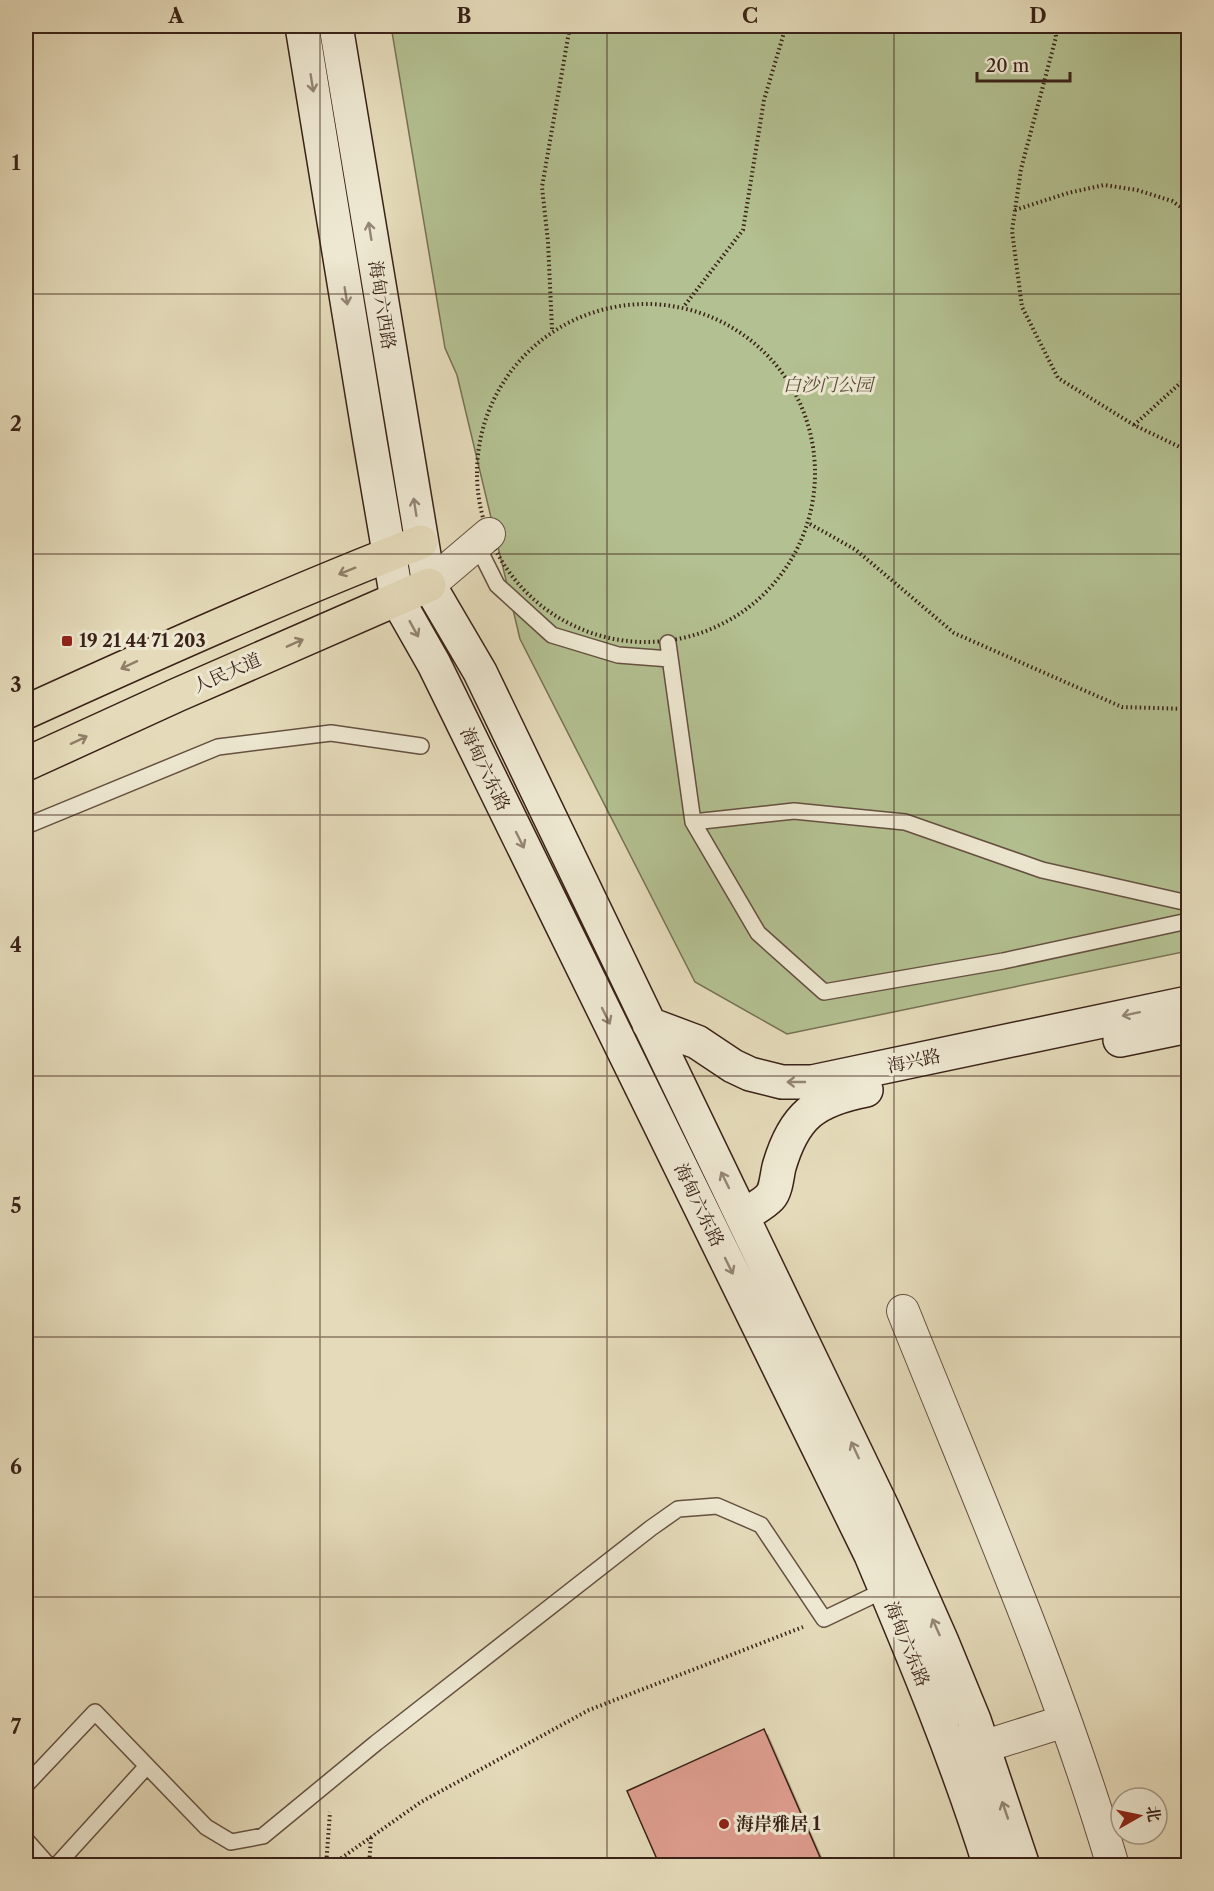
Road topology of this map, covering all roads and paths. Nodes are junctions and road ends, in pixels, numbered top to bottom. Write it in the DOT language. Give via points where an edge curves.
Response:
graph roads {
  1 [pos="302,26"];
  2 [pos="336,26"];
  3 [pos="570,26"];
  4 [pos="786,26"];
  5 [pos="1055,26"];
  6 [pos="1015,210"];
  7 [pos="1188,212"];
  8 [pos="685,304"];
  9 [pos="552,328"];
  10 [pos="1188,371"];
  11 [pos="1134,425"];
  12 [pos="1188,451"];
  13 [pos="810,524"];
  14 [pos="483,540"];
  15 [pos="421,542"];
  16 [pos="389,554"];
  17 [pos="429,585"];
  18 [pos="397,599"];
  19 [pos="668,644"];
  20 [pos="670,659"];
  21 [pos="1188,709"];
  22 [pos="26,712"];
  23 [pos="421,746"];
  24 [pos="26,764"];
  25 [pos="693,822"];
  26 [pos="26,826"];
  27 [pos="1188,903"];
  28 [pos="1188,921"];
  29 [pos="1188,1003"];
  30 [pos="649,1024"];
  31 [pos="1188,1026"];
  32 [pos="743,1216"];
  33 [pos="903,1311"];
  34 [pos="898,1581"];
  35 [pos="824,1619"];
  36 [pos="1065,1721"];
  37 [pos="983,1747"];
  38 [pos="951,1756"];
  39 [pos="147,1766"];
  40 [pos="332,1779"];
  41 [pos="26,1785"];
  42 [pos="371,1837"];
  43 [pos="26,1840"];
  44 [pos="49,1866"];
  45 [pos="56,1866"];
  46 [pos="328,1866"];
  47 [pos="369,1866"];
  48 [pos="990,1866"];
  49 [pos="1023,1866"];
  50 [pos="1113,1866"];
  1 -- 16 [label="main road, 海甸六西路, one-way"];
  15 -- 2 [label="main road, 海甸六西路, one-way"];
  3 -- 9 [label="path" via="542,187"];
  4 -- 8 [label="path" via="764,100 743,230"];
  5 -- 6 [label="path" via="1056,38 1021,169"];
  6 -- 7 [label="path" via="1104,185 1172,201"];
  6 -- 11 [label="path" via="1012,231 1022,307 1058,378"];
  8 -- 9 [label="path" via="623,302"];
  8 -- 13 [label="path" via="757,341 803,402 818,472"];
  9 -- 14 [label="path" via="508,369 477,446"];
  10 -- 11 [label="path" via="1187,377"];
  11 -- 12 [label="path"];
  13 -- 19 [label="path" via="781,579 713,631"];
  13 -- 21 [label="path" via="856,550 954,633 1122,707"];
  14 -- 17 [label="street"];
  14 -- 19 [label="path" via="507,573 558,620 615,638"];
  14 -- 20 [label="lane" via="497,585 552,635 618,655"];
  15 -- 16 [label="main road"];
  15 -- 17 [label="main road, 海甸六西路"];
  16 -- 18 [label="main road, 海甸六东路"];
  16 -- 22 [label="main road, one-way"];
  17 -- 18 [label="main road, 人民大道"];
  17 -- 30 [label="main road, 海甸六东路" via="480,672"];
  24 -- 18 [label="main road, 人民大道, one-way"];
  18 -- 34 [label="main road, 海甸六东路, one-way" via="434,664 871,1555"];
  19 -- 20 [label="lane"];
  20 -- 25 [label="lane"];
  23 -- 26 [label="lane" via="331,733 218,747"];
  25 -- 27 [label="lane" via="794,811 905,822 1042,870"];
  25 -- 28 [label="lane" via="758,933 824,992 1003,961"];
  29 -- 30 [label="main road, 海兴路, one-way" via="813,1082 782,1082 750,1074 697,1042"];
  32 -- 30 [label="main road, 海甸六东路, one-way"];
  31 -- 32 [label="main road, 海兴路" via="837,1097 813,1109 798,1124 788,1142 771,1196"];
  34 -- 32 [label="main road, 海甸六东路, one-way" via="879,1500"];
  33 -- 36 [label="street" via="1011,1576"];
  34 -- 35 [label="lane"];
  37 -- 34 [label="main road, 海甸六东路, one-way" via="942,1642"];
  34 -- 38 [label="main road, 海甸六东路" via="920,1672"];
  35 -- 40 [label="lane" via="761,1525 717,1506 678,1509"];
  35 -- 42 [label="path" via="590,1710 421,1802"];
  36 -- 37 [label="street"];
  36 -- 50 [label="street"];
  37 -- 38 [label="street"];
  49 -- 37 [label="main road, 海甸六东路, one-way"];
  38 -- 48 [label="main road, 海甸六东路"];
  39 -- 40 [label="lane" via="206,1827 231,1842 263,1836"];
  39 -- 41 [label="lane" via="95,1712"];
  39 -- 45 [label="lane"];
  40 -- 46 [label="path"];
  42 -- 46 [label="path"];
  42 -- 47 [label="path"];
  43 -- 44 [label="lane"];
}
